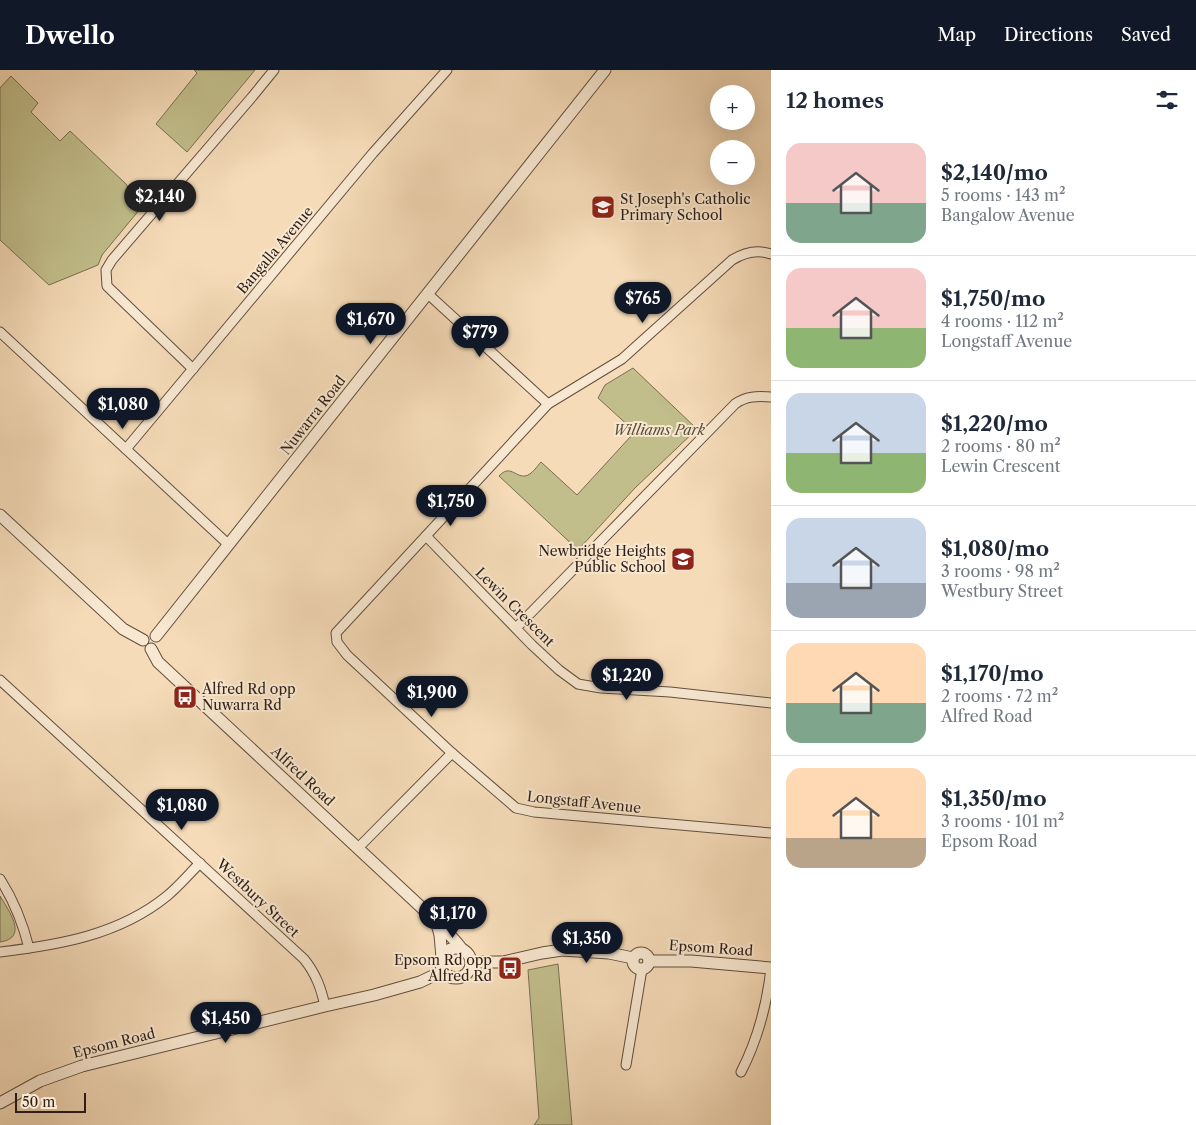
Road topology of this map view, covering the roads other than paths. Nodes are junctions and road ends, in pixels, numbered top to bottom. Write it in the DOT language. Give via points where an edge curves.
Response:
graph roads {
  1 [pos="274,70"];
  2 [pos="447,70"];
  3 [pos="605,70"];
  4 [pos="771,254"];
  5 [pos="428,294"];
  6 [pos="0,332"];
  7 [pos="193,369"];
  8 [pos="771,397"];
  9 [pos="548,404"];
  10 [pos="126,449"];
  11 [pos="0,515"];
  12 [pos="426,536"];
  13 [pos="229,546"];
  14 [pos="516,628"];
  15 [pos="156,636"];
  16 [pos="143,640"];
  17 [pos="151,649"];
  18 [pos="0,680"];
  19 [pos="771,703"];
  20 [pos="452,753"];
  21 [pos="771,834"];
  22 [pos="358,848"];
  23 [pos="200,863"];
  24 [pos="0,879"];
  25 [pos="437,924"];
  26 [pos="29,948"];
  27 [pos="461,948"];
  28 [pos="0,952"];
  29 [pos="442,958"];
  30 [pos="472,962"];
  31 [pos="646,965"];
  32 [pos="771,968"];
  33 [pos="443,971"];
  34 [pos="325,1006"];
  35 [pos="626,1065"];
  36 [pos="741,1072"];
  37 [pos="0,1103"];
  1 -- 7 [label="street" via="106,270 107,286"];
  2 -- 7 [label="street, Bangalla Avenue" via="373,153"];
  3 -- 5 [label="street, Nuwarra Road"];
  4 -- 9 [label="street, Longstaff Avenue" via="762,250 743,253 732,260 622,359"];
  5 -- 9 [label="street"];
  5 -- 13 [label="street, Nuwarra Road"];
  6 -- 10 [label="street"];
  7 -- 10 [label="street, Bangalla Avenue"];
  8 -- 14 [label="street" via="753,396 734,404"];
  9 -- 12 [label="street, Longstaff Avenue"];
  10 -- 13 [label="street"];
  11 -- 16 [label="street" via="123,630"];
  12 -- 14 [label="street, Lewin Crescent"];
  12 -- 20 [label="street, Longstaff Avenue" via="336,633 337,642"];
  13 -- 15 [label="street, Nuwarra Road"];
  14 -- 19 [label="street, Lewin Crescent" via="578,684"];
  15 -- 16 [label="street" via="145,635"];
  15 -- 17 [label="street" via="157,645"];
  16 -- 17 [label="street" via="144,646"];
  17 -- 22 [label="street, Alfred Road" via="158,662"];
  18 -- 23 [label="street, Westbury Street"];
  20 -- 21 [label="street, Longstaff Avenue" via="516,808"];
  20 -- 22 [label="street"];
  22 -- 25 [label="street, Alfred Road"];
  23 -- 26 [label="street" via="159,902 120,924 75,940"];
  23 -- 34 [label="street, Westbury Street" via="304,959 319,982"];
  24 -- 26 [label="street" via="16,908"];
  25 -- 27 [label="street, Alfred Road"];
  25 -- 29 [label="street"];
  26 -- 28 [label="street"];
  27 -- 29 [label="street" via="447,950"];
  27 -- 30 [label="street"];
  29 -- 33 [label="street"];
  30 -- 31 [label="street" via="503,962 562,950 609,953 633,958 634,966"];
  30 -- 33 [label="street" via="470,971 463,977 450,977"];
  31 -- 32 [label="street, Epsom Road" via="691,961"];
  31 -- 35 [label="street"];
  32 -- 36 [label="street" via="755,1041"];
  33 -- 34 [label="street, Epsom Road" via="420,982"];
  34 -- 37 [label="street, Epsom Road" via="68,1070 33,1084"];
}
